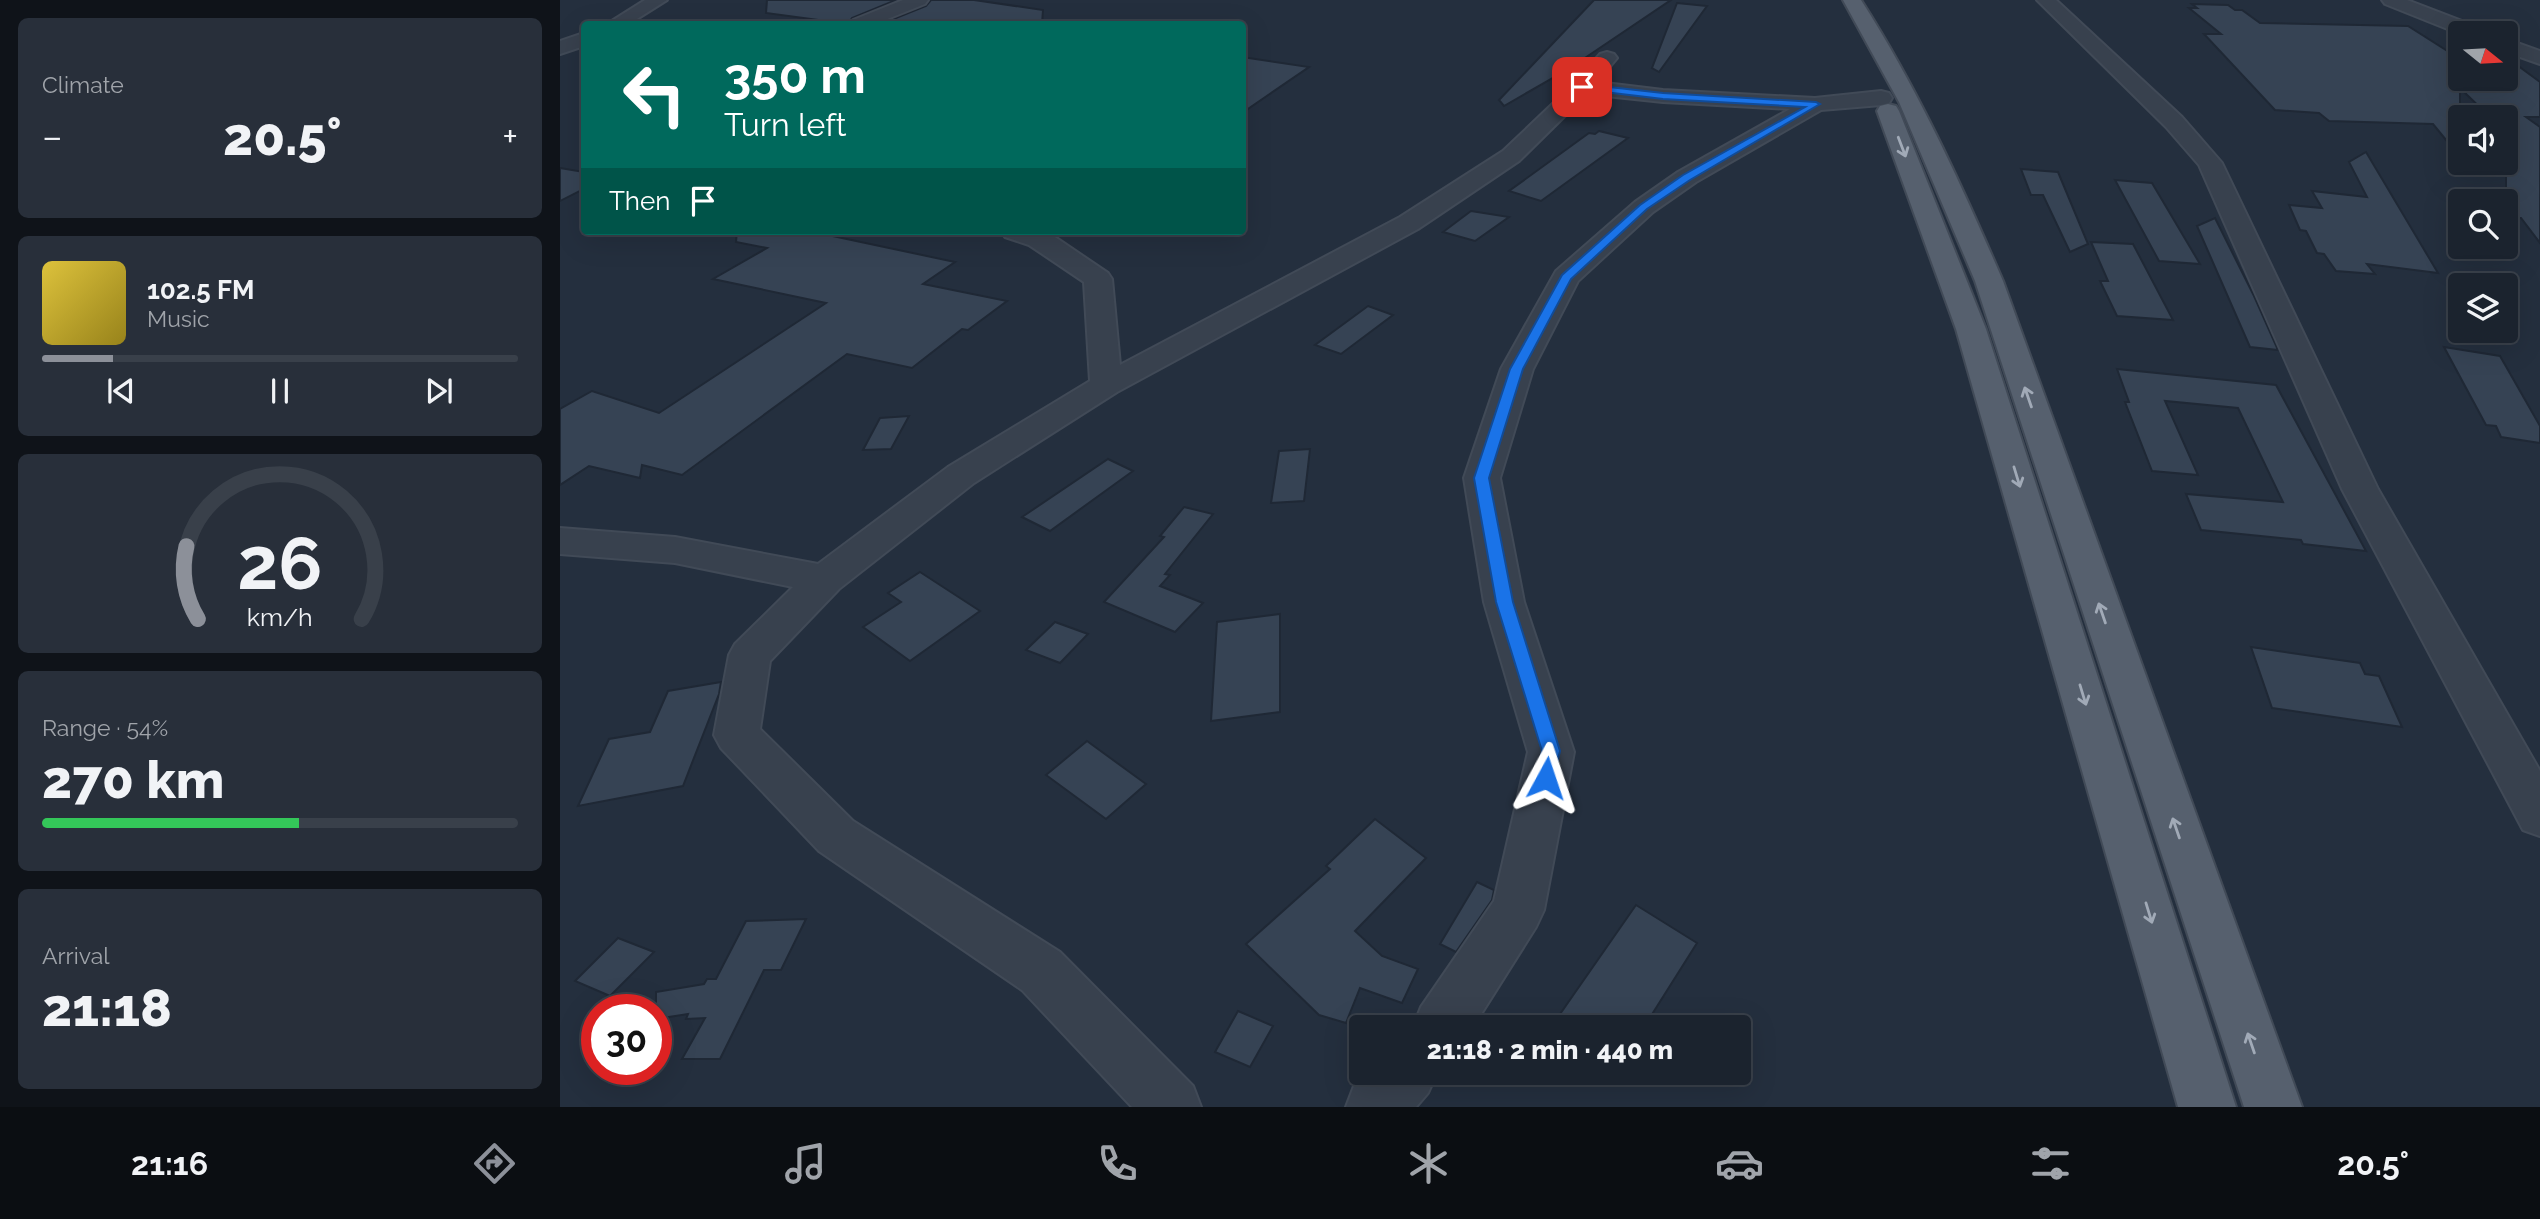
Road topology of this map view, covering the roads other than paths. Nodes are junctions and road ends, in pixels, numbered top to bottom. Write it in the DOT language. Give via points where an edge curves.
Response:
graph roads {
  1 [pos="658,0"];
  2 [pos="919,0"];
  3 [pos="1825,0"];
  4 [pos="1852,0"];
  5 [pos="2046,0"];
  6 [pos="2441,0"];
  7 [pos="2398,3"];
  8 [pos="621,21"];
  9 [pos="867,21"];
  10 [pos="2448,22"];
  11 [pos="581,40"];
  12 [pos="560,48"];
  13 [pos="2518,50"];
  14 [pos="1607,58"];
  15 [pos="2540,58"];
  16 [pos="1582,87"];
  17 [pos="1881,98"];
  18 [pos="1816,104"];
  19 [pos="1027,235"];
  20 [pos="1106,385"];
  21 [pos="560,541"];
  22 [pos="825,579"];
  23 [pos="2540,815"];
  24 [pos="1449,1015"];
  25 [pos="1396,1085"];
  26 [pos="1172,1107"];
  27 [pos="1375,1107"];
  28 [pos="2207,1107"];
  29 [pos="2273,1107"];
  1 -- 8 [label="street"];
  2 -- 9 [label="street"];
  3 -- 17 [label="main road"];
  29 -- 4 [label="main road, one-way" via="1989,281 1902,86"];
  5 -- 23 [label="street" via="2174,122 2210,163 2360,489"];
  6 -- 7 [label="street"];
  7 -- 10 [label="street"];
  11 -- 12 [label="street"];
  13 -- 15 [label="street"];
  14 -- 16 [label="street"];
  16 -- 18 [label="street"];
  16 -- 20 [label="street" via="1511,156 1409,223"];
  17 -- 18 [label="street"];
  17 -- 28 [label="main road, one-way" via="1970,329"];
  18 -- 24 [label="street" via="1643,207 1566,277 1517,369 1482,478 1504,602 1551,751 1518,910"];
  19 -- 20 [label="street" via="1098,279"];
  20 -- 22 [label="street" via="961,475"];
  21 -- 22 [label="street" via="675,550"];
  22 -- 26 [label="street" via="750,655 737,736 836,836 1041,971"];
  25 -- 27 [label="street"];
}
